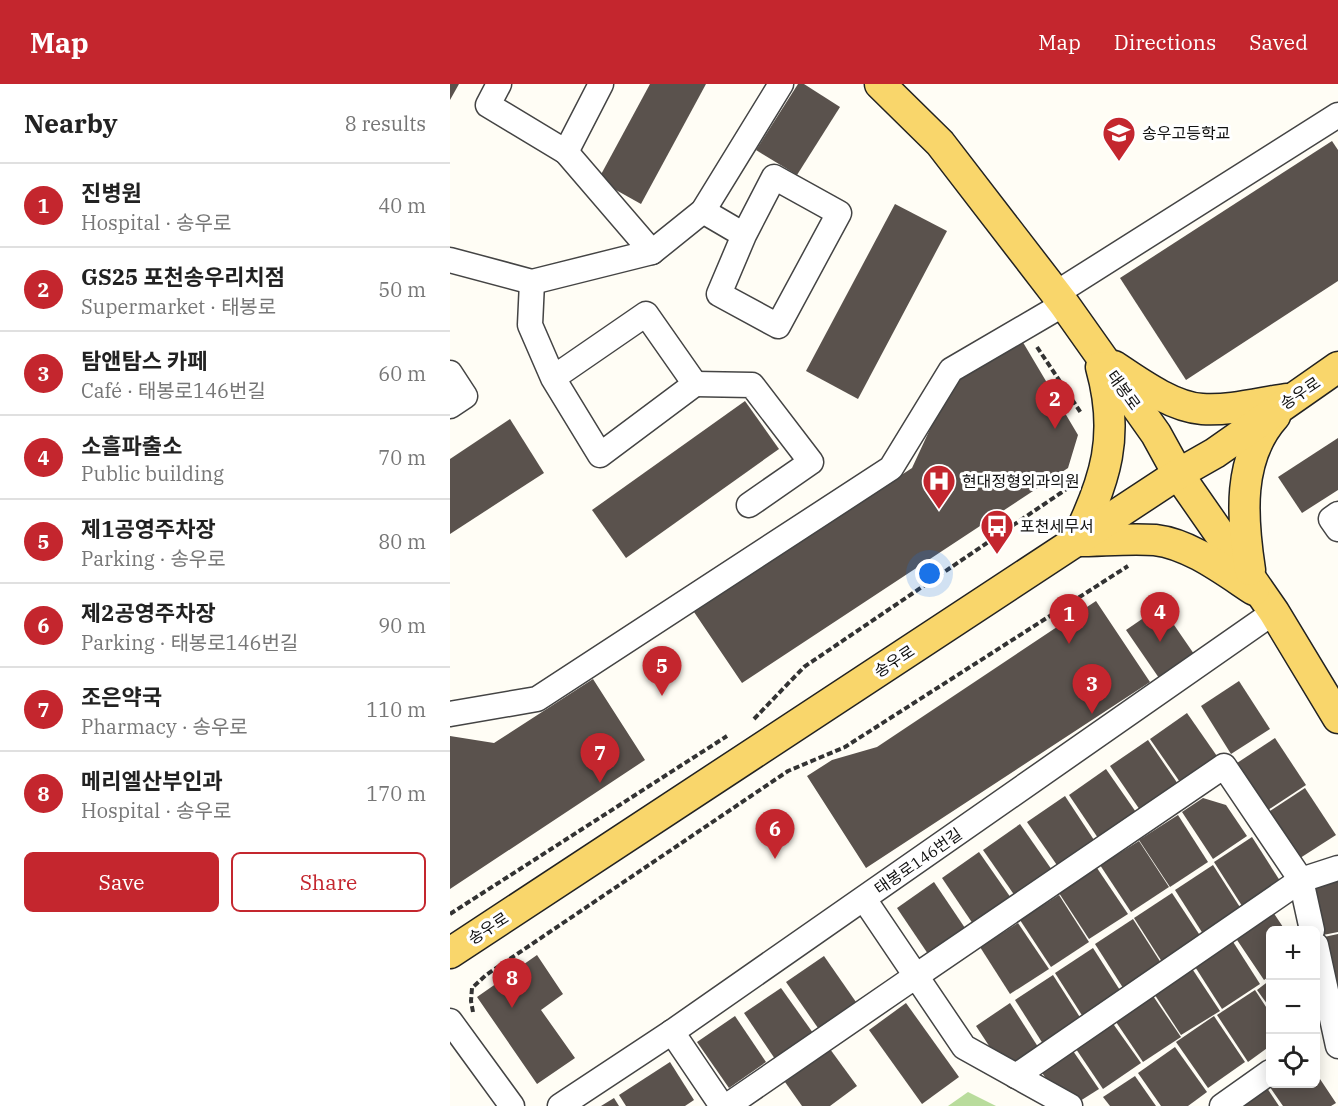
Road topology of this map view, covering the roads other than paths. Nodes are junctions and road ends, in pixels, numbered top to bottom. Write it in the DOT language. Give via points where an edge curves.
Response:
graph roads {
  1 [pos="499,84"];
  2 [pos="602,84"];
  3 [pos="781,84"];
  4 [pos="880,84"];
  5 [pos="1338,115"];
  6 [pos="566,152"];
  7 [pos="703,211"];
  8 [pos="744,235"];
  9 [pos="652,252"];
  10 [pos="450,260"];
  11 [pos="532,282"];
  12 [pos="1059,299"];
  13 [pos="1098,354"];
  14 [pos="1338,368"];
  15 [pos="450,373"];
  16 [pos="553,378"];
  17 [pos="695,384"];
  18 [pos="1292,398"];
  19 [pos="450,406"];
  20 [pos="1178,474"];
  21 [pos="749,505"];
  22 [pos="1338,514"];
  23 [pos="1338,529"];
  24 [pos="1076,541"];
  25 [pos="1263,595"];
  26 [pos="450,714"];
  27 [pos="1338,718"];
  28 [pos="1338,867"];
  29 [pos="1301,880"];
  30 [pos="864,899"];
  31 [pos="1311,926"];
  32 [pos="450,953"];
  33 [pos="1320,974"];
  34 [pos="916,976"];
  35 [pos="450,1021"];
  36 [pos="672,1032"];
  37 [pos="1329,1038"];
  38 [pos="1266,1075"];
  39 [pos="1016,1076"];
  40 [pos="512,1106"];
  41 [pos="560,1106"];
  42 [pos="722,1106"];
  43 [pos="727,1106"];
  44 [pos="1070,1106"];
  45 [pos="1222,1106"];
  1 -- 6 [label="street" via="488,105"];
  2 -- 6 [label="street"];
  3 -- 7 [label="street"];
  4 -- 12 [label="main road, 태봉로" via="940,143"];
  5 -- 12 [label="street"];
  6 -- 9 [label="street"];
  7 -- 8 [label="street"];
  7 -- 9 [label="street"];
  8 -- 8 [label="street" via="774,177 839,213 778,326 719,294"];
  9 -- 11 [label="street"];
  10 -- 11 [label="street"];
  11 -- 16 [label="street" via="530,325"];
  12 -- 13 [label="main road, 태봉로"];
  12 -- 26 [label="street" via="951,370 891,468 537,699"];
  13 -- 18 [label="main road" via="1136,381 1176,402 1201,409"];
  13 -- 20 [label="main road, 태봉로" via="1156,434"];
  13 -- 24 [label="main road" via="1109,397 1108,461 1095,504"];
  14 -- 18 [label="main road, 송우로"];
  15 -- 19 [label="street" via="465,396"];
  16 -- 17 [label="street" via="646,314"];
  16 -- 17 [label="street" via="600,454"];
  17 -- 21 [label="street" via="752,385 811,462"];
  18 -- 20 [label="main road, 송우로" via="1215,453"];
  18 -- 25 [label="main road" via="1265,427 1247,474 1243,524"];
  20 -- 24 [label="main road, 송우로"];
  20 -- 25 [label="main road, 태봉로"];
  22 -- 23 [label="street" via="1331,519"];
  24 -- 25 [label="main road" via="1155,540 1170,544"];
  24 -- 32 [label="main road, 송우로"];
  25 -- 27 [label="main road, 태봉로"];
  25 -- 30 [label="street, 태봉로146번길"];
  28 -- 29 [label="street"];
  29 -- 31 [label="street"];
  29 -- 34 [label="street" via="1224,766"];
  29 -- 39 [label="street"];
  30 -- 34 [label="street"];
  30 -- 36 [label="street, 태봉로146번길"];
  33 -- 37 [label="street"];
  34 -- 39 [label="street" via="964,1047"];
  34 -- 43 [label="street"];
  35 -- 40 [label="street"];
  36 -- 41 [label="street, 태봉로146번길"];
  36 -- 42 [label="street"];
  38 -- 45 [label="street"];
  39 -- 44 [label="street"];
}
